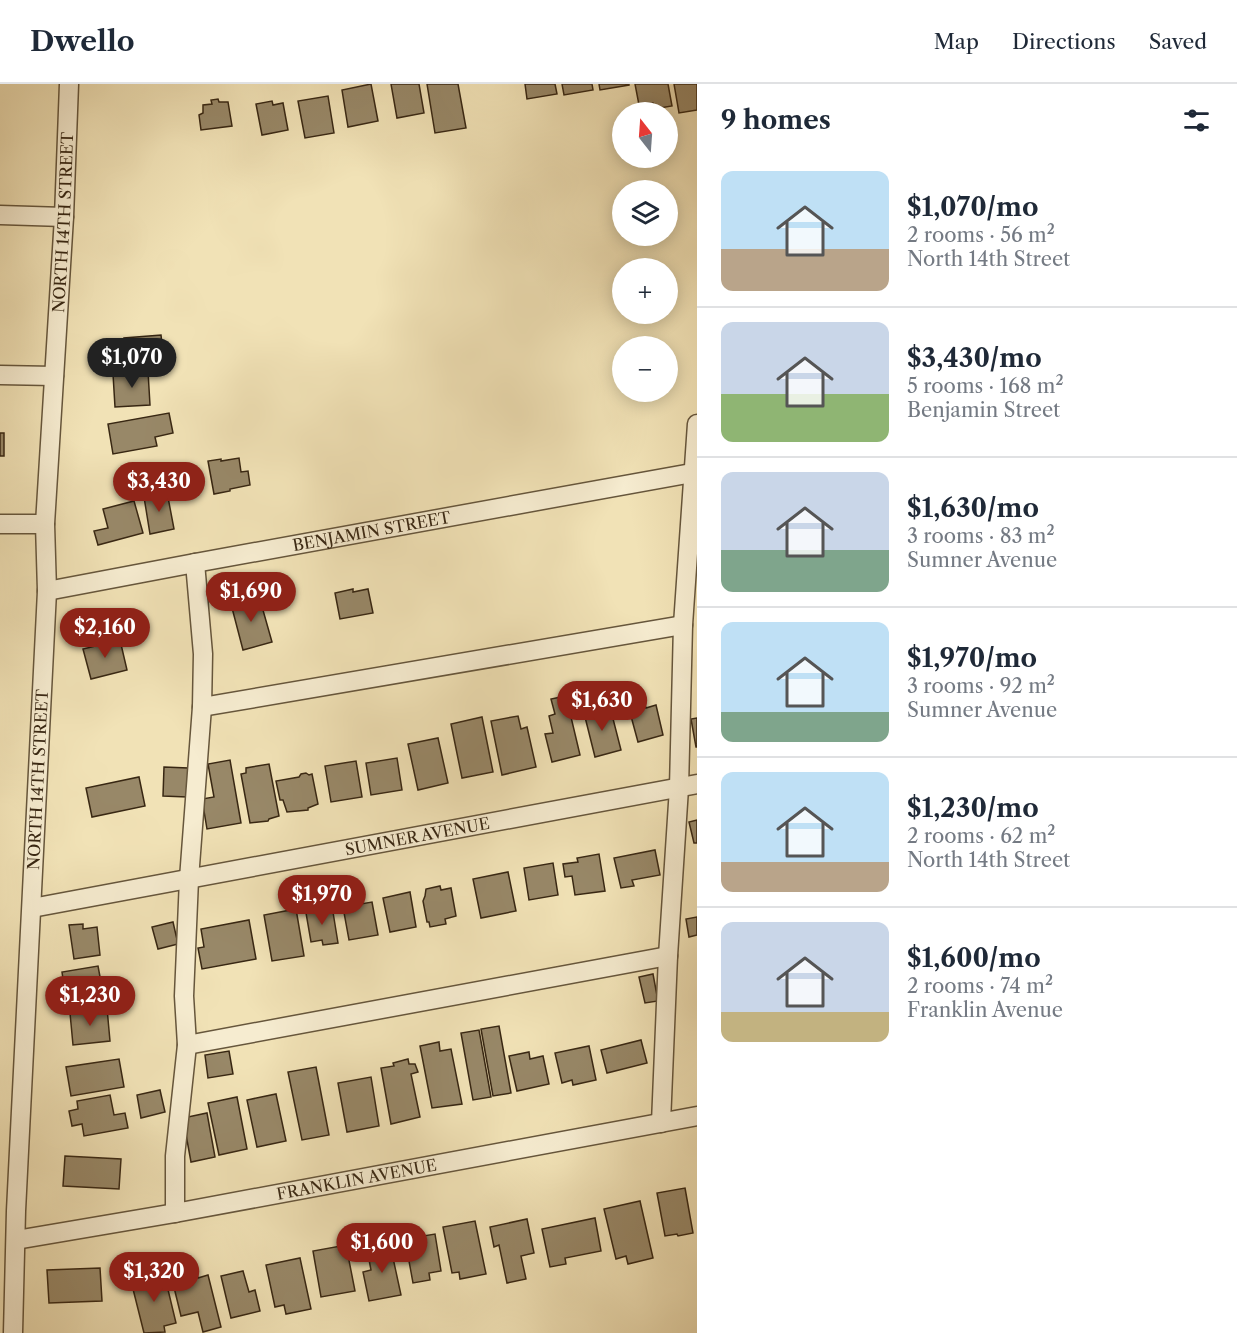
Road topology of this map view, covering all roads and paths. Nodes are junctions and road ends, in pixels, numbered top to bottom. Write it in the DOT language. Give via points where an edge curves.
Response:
graph roads {
  1 [pos="69,84"];
  2 [pos="0,215"];
  3 [pos="64,217"];
  4 [pos="0,375"];
  5 [pos="54,376"];
  6 [pos="697,424"];
  7 [pos="695,473"];
  8 [pos="0,524"];
  9 [pos="45,524"];
  10 [pos="195,563"];
  11 [pos="46,591"];
  12 [pos="683,624"];
  13 [pos="202,707"];
  14 [pos="697,784"];
  15 [pos="679,788"];
  16 [pos="189,879"];
  17 [pos="32,908"];
  18 [pos="668,956"];
  19 [pos="187,1045"];
  20 [pos="697,1116"];
  21 [pos="661,1123"];
  22 [pos="8,1212"];
  23 [pos="175,1213"];
  24 [pos="16,1240"];
  25 [pos="13,1333"];
  1 -- 3 [label="street, NORTH 14TH STREET"];
  2 -- 3 [label="street"];
  3 -- 5 [label="street, NORTH 14TH STREET"];
  4 -- 5 [label="street"];
  5 -- 9 [label="street, NORTH 14TH STREET"];
  6 -- 7 [label="street"];
  7 -- 10 [label="street, BENJAMIN STREET"];
  7 -- 12 [label="street"];
  8 -- 9 [label="street"];
  9 -- 11 [label="street, NORTH 14TH STREET"];
  10 -- 11 [label="street, BENJAMIN STREET"];
  10 -- 13 [label="street" via="203,654"];
  11 -- 17 [label="street, NORTH 14TH STREET"];
  12 -- 13 [label="street"];
  12 -- 15 [label="street"];
  13 -- 16 [label="street"];
  14 -- 15 [label="street, SUMNER AVENUE"];
  15 -- 16 [label="street, SUMNER AVENUE"];
  15 -- 18 [label="street"];
  16 -- 17 [label="street, SUMNER AVENUE"];
  16 -- 19 [label="street" via="184,996"];
  17 -- 22 [label="street, NORTH 14TH STREET"];
  18 -- 19 [label="street"];
  18 -- 21 [label="street"];
  19 -- 23 [label="street" via="175,1156"];
  20 -- 21 [label="street, FRANKLIN AVENUE"];
  21 -- 23 [label="street, FRANKLIN AVENUE"];
  22 -- 24 [label="street, NORTH 14TH STREET"];
  23 -- 24 [label="street, FRANKLIN AVENUE"];
  24 -- 25 [label="street, NORTH 14TH STREET"];
}
